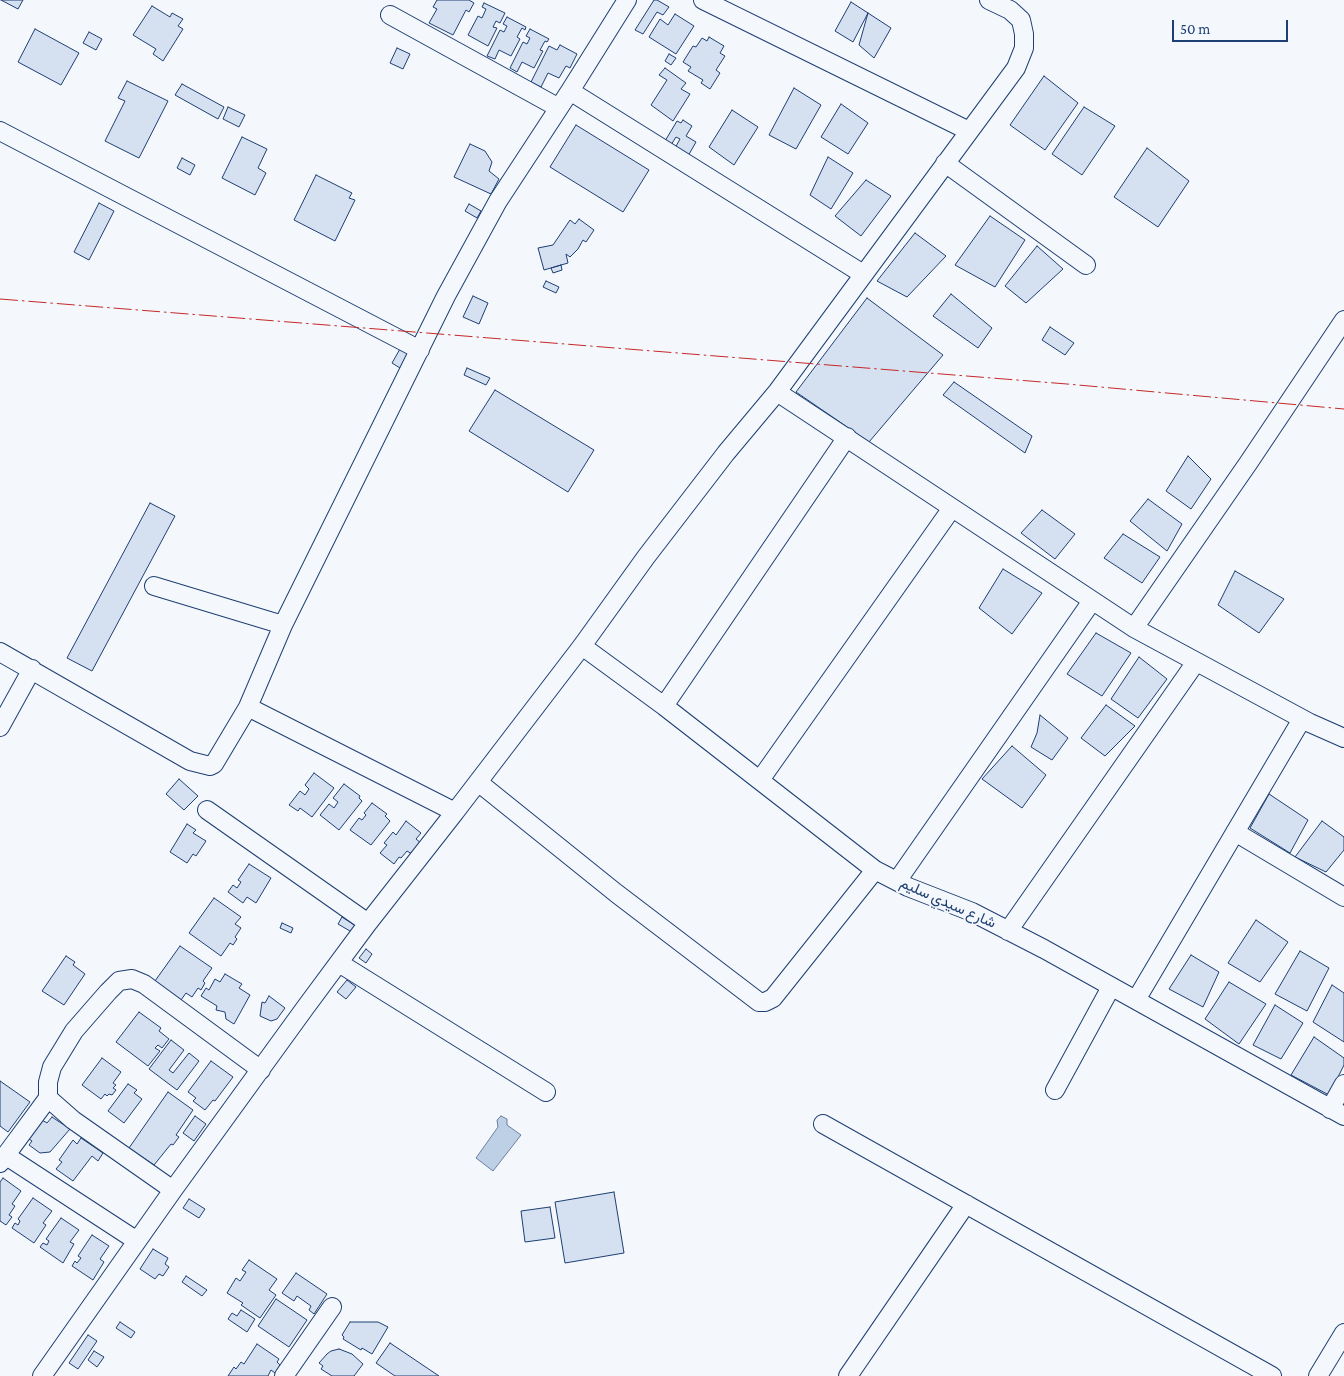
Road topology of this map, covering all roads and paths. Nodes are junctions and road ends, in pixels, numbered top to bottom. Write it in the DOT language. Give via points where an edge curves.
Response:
graph roads {
  1 [pos="627,0"];
  2 [pos="703,0"];
  3 [pos="989,0"];
  4 [pos="390,15"];
  5 [pos="570,91"];
  6 [pos="559,108"];
  7 [pos="0,131"];
  8 [pos="969,131"];
  9 [pos="945,163"];
  10 [pos="1086,265"];
  11 [pos="863,274"];
  12 [pos="1344,320"];
  13 [pos="420,350"];
  14 [pos="777,392"];
  15 [pos="847,437"];
  16 [pos="952,508"];
  17 [pos="154,586"];
  18 [pos="1092,600"];
  19 [pos="283,625"];
  20 [pos="1134,628"];
  21 [pos="582,646"];
  22 [pos="0,652"];
  23 [pos="1196,662"];
  24 [pos="32,669"];
  25 [pos="664,706"];
  26 [pos="248,707"];
  27 [pos="1302,719"];
  28 [pos="0,727"];
  29 [pos="1344,738"];
  30 [pos="760,780"];
  31 [pos="478,782"];
  32 [pos="207,810"];
  33 [pos="455,812"];
  34 [pos="1235,832"];
  35 [pos="875,870"];
  36 [pos="897,881"];
  37 [pos="1344,897"];
  38 [pos="368,923"];
  39 [pos="1008,930"];
  40 [pos="339,963"];
  41 [pos="1111,987"];
  42 [pos="1136,1000"];
  43 [pos="261,1070"];
  44 [pos="1344,1084"];
  45 [pos="1055,1090"];
  46 [pos="546,1092"];
  47 [pos="48,1098"];
  48 [pos="1337,1112"];
  49 [pos="824,1124"];
  50 [pos="3,1159"];
  51 [pos="173,1190"];
  52 [pos="966,1204"];
  53 [pos="137,1241"];
  54 [pos="332,1307"];
  55 [pos="1344,1334"];
  56 [pos="1320,1375"];
  57 [pos="42,1376"];
  58 [pos="284,1376"];
  59 [pos="848,1376"];
  60 [pos="1272,1376"];
  1 -- 5 [label="street"];
  2 -- 8 [label="street"];
  3 -- 8 [label="street" via="1010,10 1021,20 1024,48 1016,68"];
  4 -- 6 [label="street"];
  5 -- 6 [label="street"];
  5 -- 11 [label="street"];
  6 -- 13 [label="street" via="498,200"];
  7 -- 13 [label="street"];
  8 -- 9 [label="street"];
  9 -- 10 [label="street"];
  9 -- 11 [label="street"];
  11 -- 14 [label="street"];
  12 -- 20 [label="street"];
  13 -- 19 [label="street"];
  14 -- 15 [label="street"];
  14 -- 21 [label="street" via="646,557"];
  15 -- 16 [label="street"];
  15 -- 25 [label="street"];
  16 -- 18 [label="street"];
  16 -- 30 [label="street"];
  17 -- 19 [label="street"];
  18 -- 20 [label="street"];
  18 -- 36 [label="street"];
  19 -- 26 [label="street"];
  20 -- 23 [label="street"];
  21 -- 25 [label="street, شارع سيدي سليم"];
  21 -- 31 [label="street"];
  22 -- 24 [label="street"];
  23 -- 27 [label="street"];
  23 -- 39 [label="street"];
  24 -- 26 [label="street" via="190,761 203,765 214,764"];
  24 -- 28 [label="street"];
  25 -- 30 [label="street, شارع سيدي سليم"];
  26 -- 33 [label="street"];
  27 -- 29 [label="street"];
  27 -- 34 [label="street"];
  30 -- 35 [label="street, شارع سيدي سليم"];
  31 -- 33 [label="street"];
  31 -- 35 [label="street" via="759,1002 773,998"];
  32 -- 38 [label="street"];
  33 -- 38 [label="street"];
  34 -- 37 [label="street"];
  34 -- 42 [label="street"];
  35 -- 36 [label="street, شارع سيدي سليم"];
  36 -- 39 [label="street, شارع سيدي سليم"];
  38 -- 40 [label="street"];
  39 -- 41 [label="street, شارع سيدي سليم"];
  40 -- 43 [label="street"];
  40 -- 46 [label="street"];
  41 -- 42 [label="street, شارع سيدي سليم"];
  41 -- 45 [label="street"];
  42 -- 48 [label="street, شارع سيدي سليم"];
  43 -- 47 [label="street" via="144,984 132,979 119,981 74,1031 52,1066"];
  43 -- 51 [label="street"];
  44 -- 48 [label="street"];
  47 -- 50 [label="street"];
  47 -- 51 [label="street" via="73,1120"];
  49 -- 52 [label="street"];
  50 -- 53 [label="street"];
  51 -- 53 [label="street"];
  52 -- 59 [label="street"];
  52 -- 60 [label="street"];
  53 -- 57 [label="street"];
  54 -- 58 [label="street"];
  55 -- 56 [label="street"];
}
